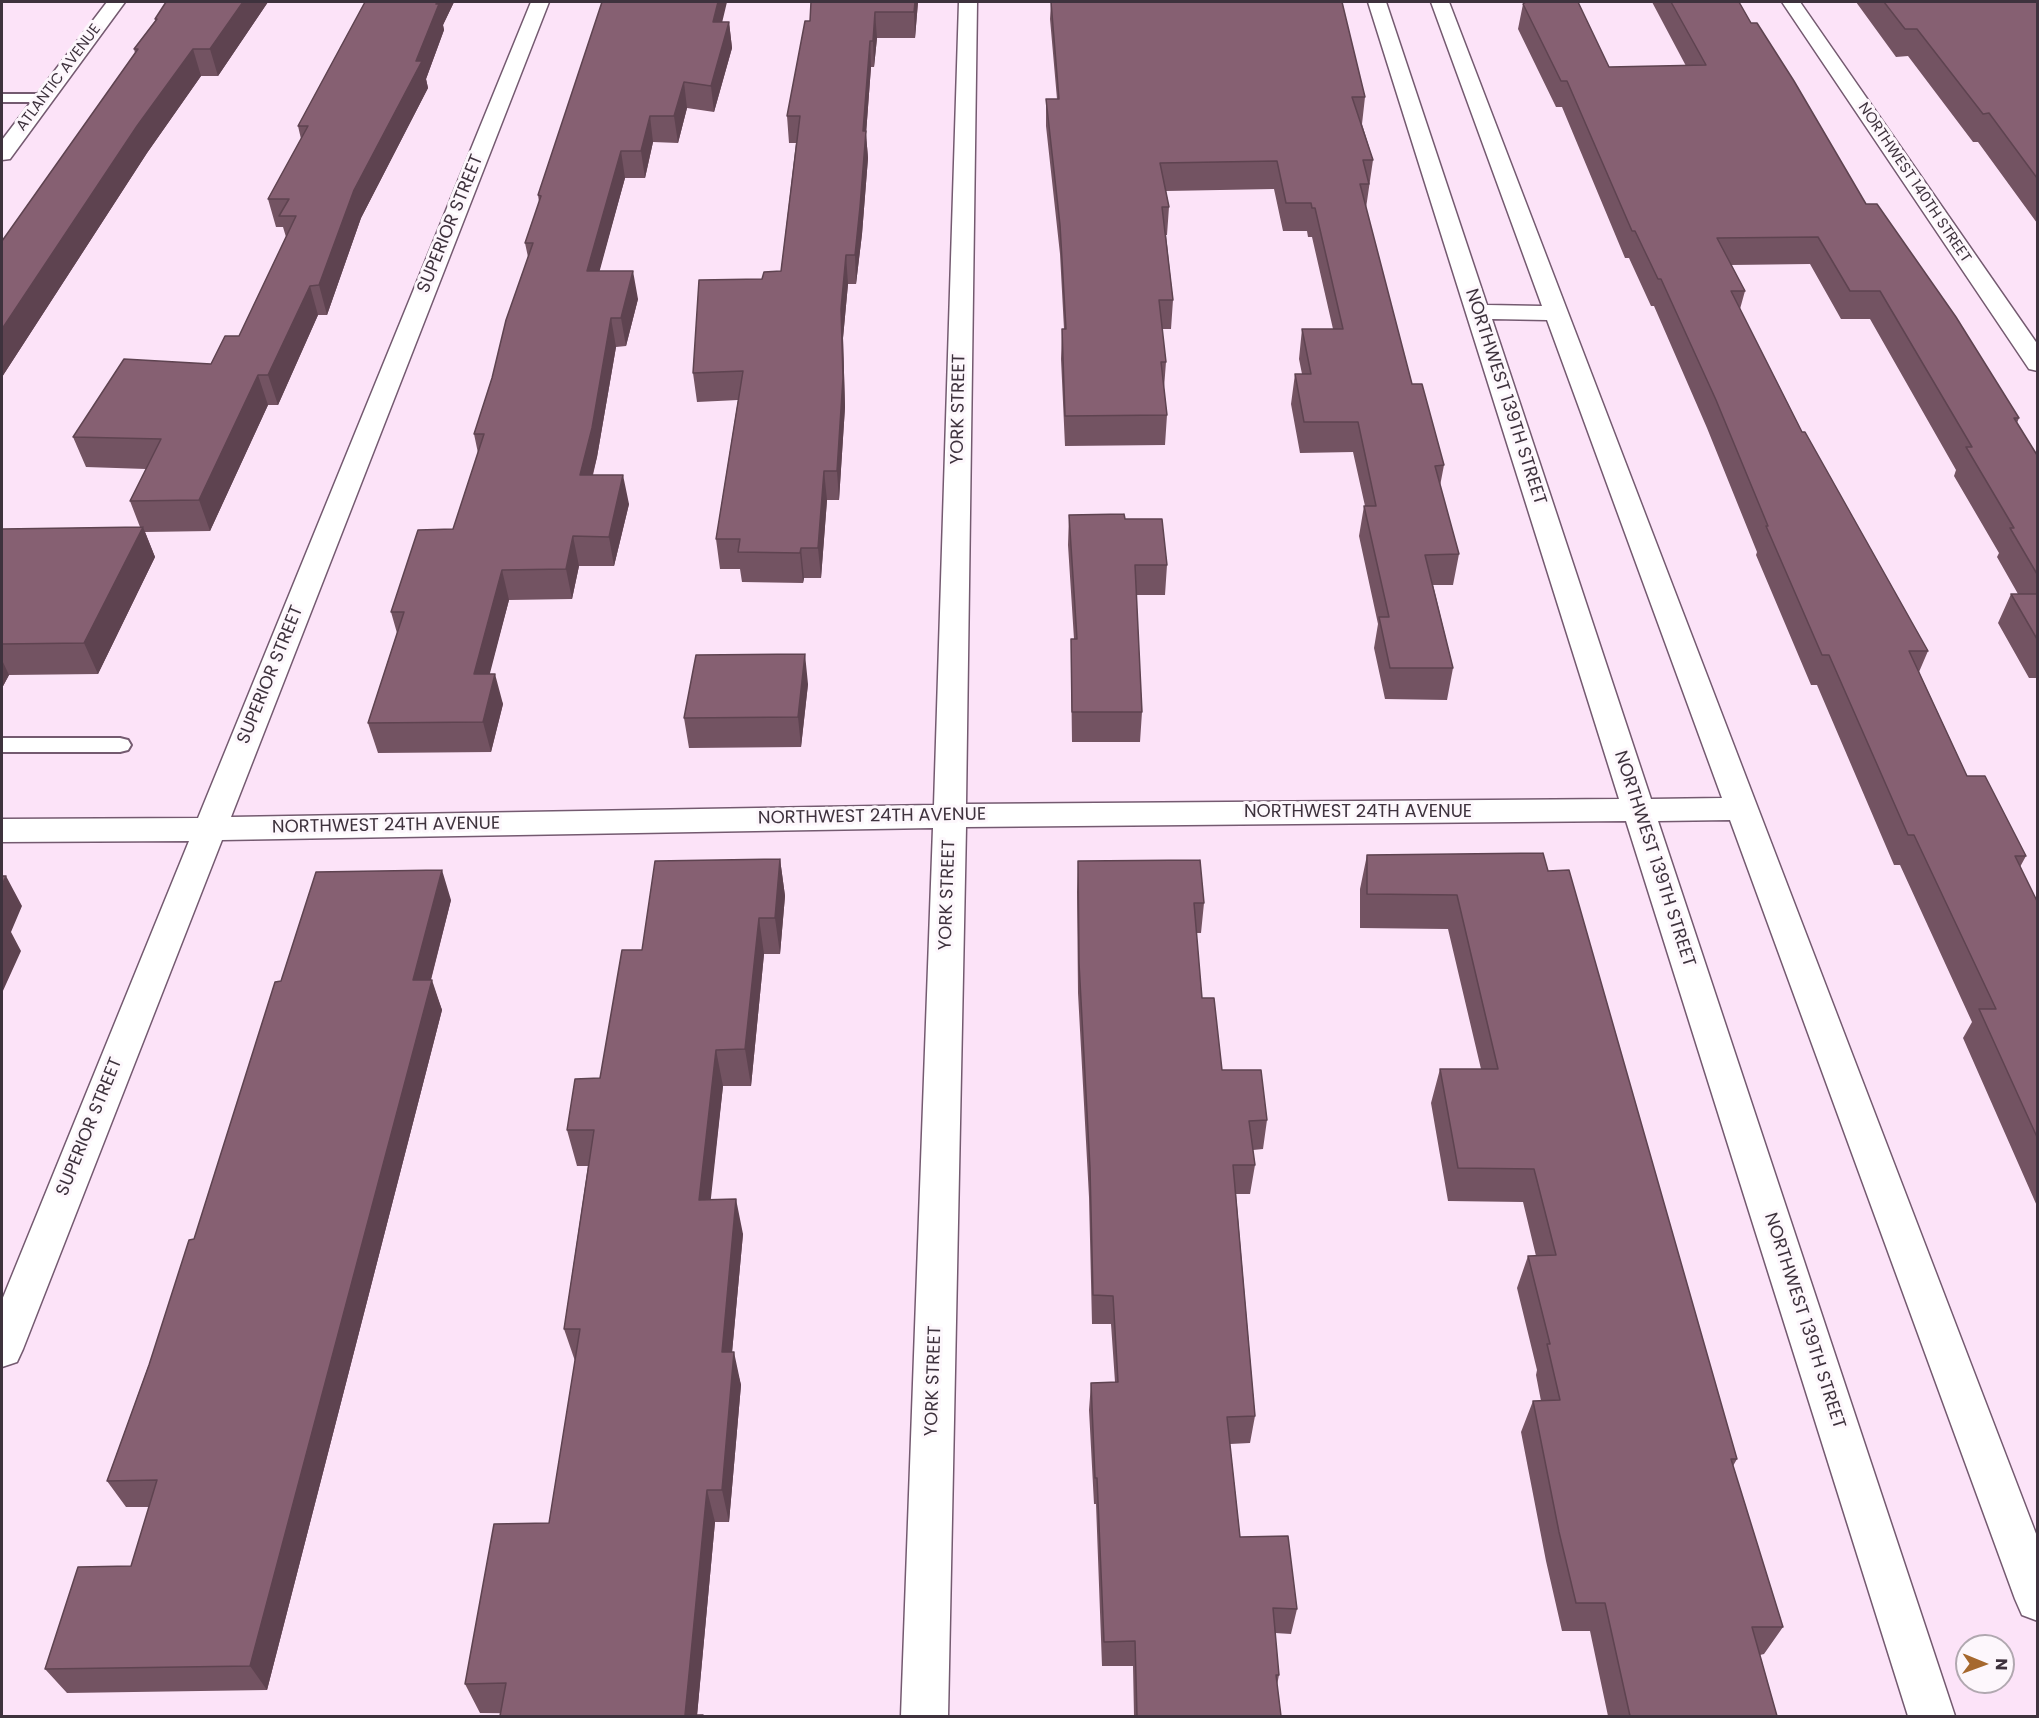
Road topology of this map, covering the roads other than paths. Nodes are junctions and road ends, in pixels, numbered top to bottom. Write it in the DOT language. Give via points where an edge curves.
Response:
graph roads {
  1 [pos="116,2"];
  2 [pos="540,2"];
  3 [pos="968,2"];
  4 [pos="1377,2"];
  5 [pos="1440,2"];
  6 [pos="1791,2"];
  7 [pos="2,98"];
  8 [pos="44,98"];
  9 [pos="2,153"];
  10 [pos="1477,312"];
  11 [pos="1556,313"];
  12 [pos="2037,364"];
  13 [pos="2,745"];
  14 [pos="120,745"];
  15 [pos="1742,809"];
  16 [pos="1639,810"];
  17 [pos="950,816"];
  18 [pos="210,829"];
  19 [pos="2,830"];
  20 [pos="2,1349"];
  21 [pos="2037,1599"];
  22 [pos="925,1716"];
  23 [pos="1932,1716"];
  1 -- 8 [label="street, ATLANTIC AVENUE"];
  2 -- 18 [label="street, SUPERIOR STREET"];
  3 -- 17 [label="street, YORK STREET"];
  4 -- 10 [label="street, NORTHWEST 139TH STREET"];
  5 -- 11 [label="street"];
  6 -- 12 [label="street, NORTHWEST 140TH STREET"];
  7 -- 8 [label="lane"];
  8 -- 9 [label="street, ATLANTIC AVENUE"];
  10 -- 11 [label="street"];
  10 -- 16 [label="street, NORTHWEST 139TH STREET"];
  11 -- 15 [label="street"];
  13 -- 14 [label="lane"];
  15 -- 16 [label="street, NORTHWEST 24TH AVENUE"];
  15 -- 21 [label="street"];
  16 -- 17 [label="street, NORTHWEST 24TH AVENUE"];
  16 -- 23 [label="street, NORTHWEST 139TH STREET"];
  17 -- 18 [label="street, NORTHWEST 24TH AVENUE"];
  17 -- 22 [label="street, YORK STREET"];
  18 -- 19 [label="street, NORTHWEST 24TH AVENUE"];
  18 -- 20 [label="street, SUPERIOR STREET"];
}
